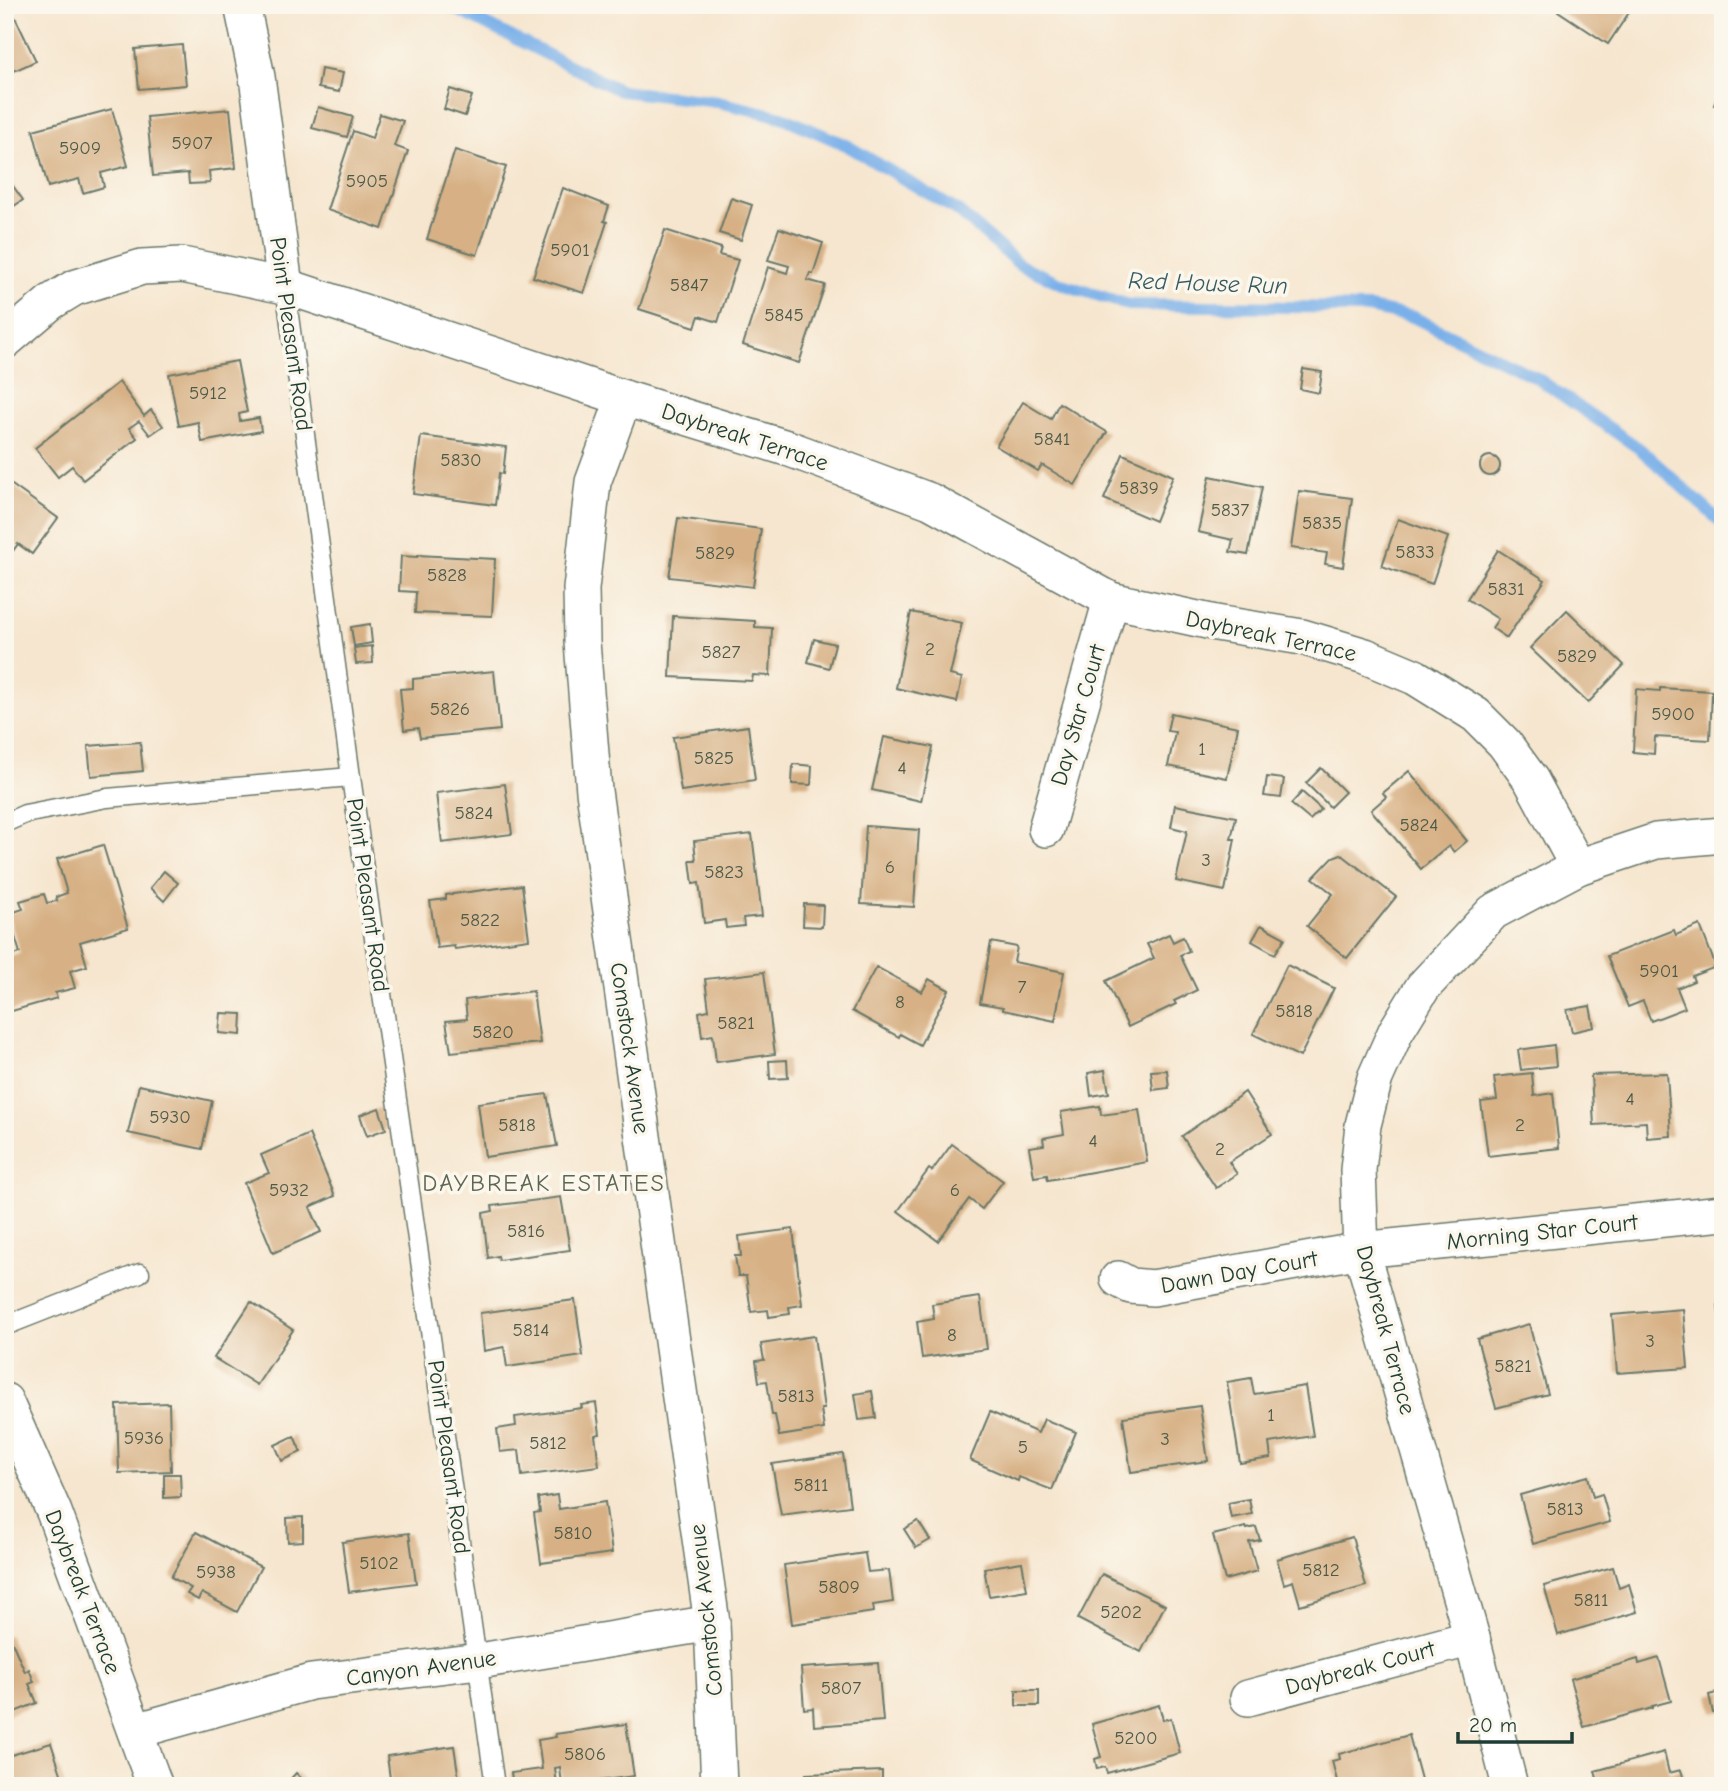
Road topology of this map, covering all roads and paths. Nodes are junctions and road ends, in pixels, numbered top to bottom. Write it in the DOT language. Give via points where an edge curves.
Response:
graph roads {
  1 [pos="242,5"];
  2 [pos="285,286"];
  3 [pos="5,341"];
  4 [pos="624,398"];
  5 [pos="1111,600"];
  6 [pos="351,777"];
  7 [pos="5,823"];
  8 [pos="1046,829"];
  9 [pos="1723,835"];
  10 [pos="1578,867"];
  11 [pos="1723,1213"];
  12 [pos="1361,1250"];
  13 [pos="139,1273"];
  14 [pos="1118,1279"];
  15 [pos="5,1326"];
  16 [pos="5,1401"];
  17 [pos="712,1623"];
  18 [pos="1472,1638"];
  19 [pos="479,1661"];
  20 [pos="1248,1698"];
  21 [pos="135,1731"];
  22 [pos="155,1786"];
  23 [pos="495,1786"];
  24 [pos="719,1786"];
  25 [pos="1510,1786"];
  1 -- 2 [label="street, Point Pleasant Road" via="257,77"];
  2 -- 3 [label="street, Daybreak Terrace" via="182,265 142,267 74,288"];
  2 -- 4 [label="street, Daybreak Terrace"];
  2 -- 6 [label="lane, Point Pleasant Road"];
  4 -- 5 [label="street, Daybreak Terrace" via="790,449 930,501"];
  4 -- 17 [label="street, Comstock Avenue" via="593,482 581,589 582,642 596,804"];
  5 -- 8 [label="street, Day Star Court"];
  5 -- 10 [label="street, Daybreak Terrace" via="1302,637 1415,677 1476,715 1504,743 1531,780"];
  6 -- 7 [label="lane" via="107,797 26,814"];
  6 -- 19 [label="lane, Point Pleasant Road"];
  9 -- 10 [label="street" via="1656,841"];
  10 -- 12 [label="street, Daybreak Terrace" via="1493,912 1423,987 1396,1031 1375,1079 1363,1125 1358,1170"];
  11 -- 12 [label="street, Morning Star Court"];
  12 -- 14 [label="street, Dawn Day Court" via="1153,1288 1131,1286"];
  12 -- 18 [label="street, Daybreak Terrace"];
  13 -- 15 [label="lane"];
  16 -- 21 [label="street, Daybreak Terrace" via="54,1512"];
  17 -- 19 [label="street, Canyon Avenue"];
  17 -- 24 [label="street, Comstock Avenue"];
  18 -- 20 [label="street, Daybreak Court"];
  18 -- 25 [label="street, Daybreak Terrace"];
  19 -- 21 [label="street, Canyon Avenue" via="311,1682"];
  19 -- 23 [label="lane, Point Pleasant Road"];
  21 -- 22 [label="street, Daybreak Terrace"];
}
